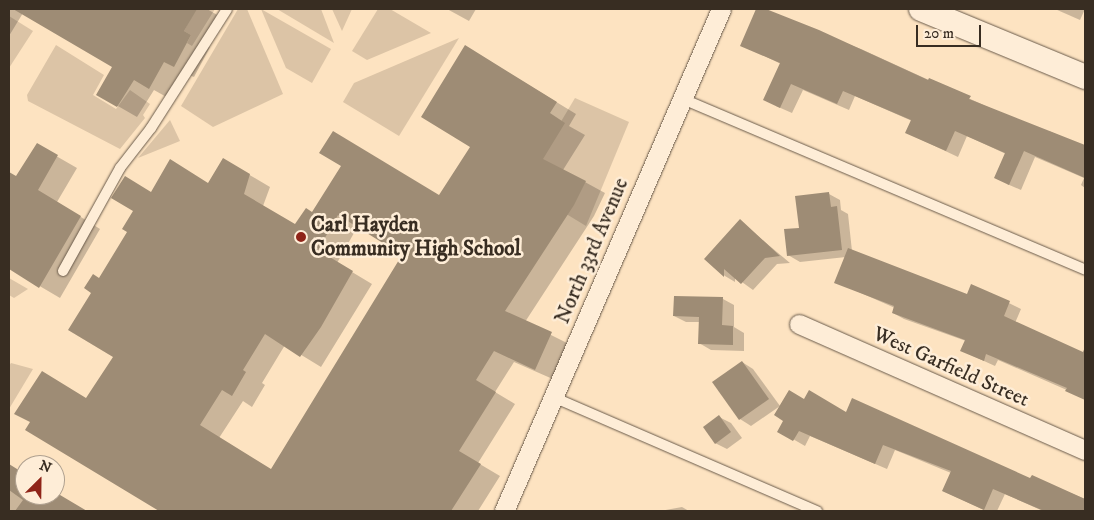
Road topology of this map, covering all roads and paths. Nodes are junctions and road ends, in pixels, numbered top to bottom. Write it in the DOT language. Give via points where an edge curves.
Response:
graph roads {
  1 [pos="227,9"];
  2 [pos="721,9"];
  3 [pos="921,9"];
  4 [pos="1085,77"];
  5 [pos="683,99"];
  6 [pos="1085,270"];
  7 [pos="63,271"];
  8 [pos="799,324"];
  9 [pos="553,397"];
  10 [pos="1085,450"];
  11 [pos="504,511"];
  12 [pos="817,511"];
  1 -- 7 [label="lane" via="151,128 120,168"];
  2 -- 5 [label="street, North 33rd Avenue"];
  3 -- 4 [label="street"];
  5 -- 6 [label="lane"];
  5 -- 9 [label="street, North 33rd Avenue"];
  8 -- 10 [label="street, West Garfield Street"];
  9 -- 11 [label="street, North 33rd Avenue"];
  9 -- 12 [label="lane"];
}
